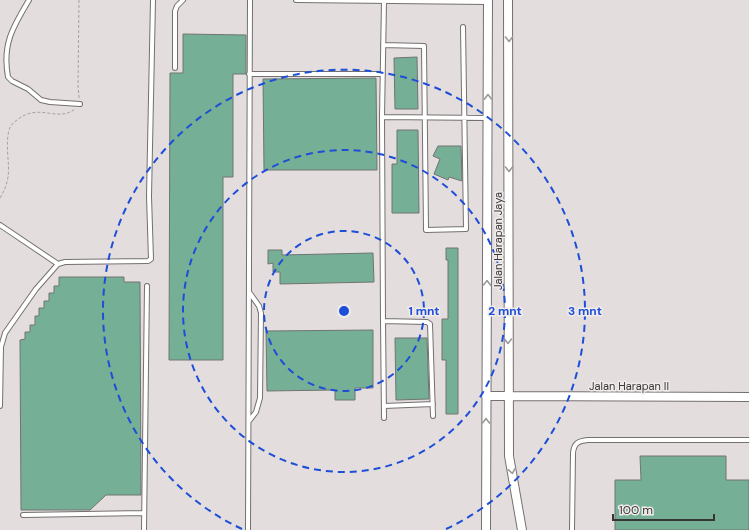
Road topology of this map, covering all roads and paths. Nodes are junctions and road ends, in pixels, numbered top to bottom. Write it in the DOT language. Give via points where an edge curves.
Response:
graph roads {
  1 [pos="29,0"];
  2 [pos="79,0"];
  3 [pos="153,0"];
  4 [pos="183,0"];
  5 [pos="250,0"];
  6 [pos="296,0"];
  7 [pos="508,0"];
  8 [pos="384,1"];
  9 [pos="488,1"];
  10 [pos="463,27"];
  11 [pos="384,45"];
  12 [pos="175,68"];
  13 [pos="249,74"];
  14 [pos="383,74"];
  15 [pos="80,104"];
  16 [pos="382,117"];
  17 [pos="464,117"];
  18 [pos="425,118"];
  19 [pos="489,118"];
  20 [pos="0,198"];
  21 [pos="0,225"];
  22 [pos="58,264"];
  23 [pos="147,286"];
  24 [pos="249,292"];
  25 [pos="383,321"];
  26 [pos="486,396"];
  27 [pos="508,397"];
  28 [pos="749,397"];
  29 [pos="433,404"];
  30 [pos="0,406"];
  31 [pos="384,406"];
  32 [pos="433,416"];
  33 [pos="384,418"];
  34 [pos="249,422"];
  35 [pos="749,440"];
  36 [pos="144,513"];
  37 [pos="23,515"];
  38 [pos="144,530"];
  39 [pos="248,530"];
  40 [pos="486,530"];
  41 [pos="522,530"];
  42 [pos="572,530"];
  1 -- 15 [label="lane" via="8,40 8,77 41,100"];
  2 -- 15 [label="path"];
  3 -- 22 [label="lane" via="149,196 151,259"];
  4 -- 12 [label="lane" via="176,11"];
  5 -- 13 [label="lane"];
  6 -- 8 [label="lane"];
  7 -- 27 [label="street, Jalan Harapan Jaya, one-way"];
  8 -- 9 [label="lane"];
  8 -- 11 [label="lane"];
  19 -- 9 [label="street, Jalan Harapan Jaya, one-way"];
  10 -- 17 [label="lane"];
  11 -- 14 [label="lane"];
  11 -- 18 [label="lane" via="424,46"];
  13 -- 14 [label="lane"];
  13 -- 24 [label="lane"];
  14 -- 16 [label="lane"];
  15 -- 20 [label="path" via="67,114 32,112 12,124 7,144 9,178"];
  16 -- 18 [label="lane"];
  16 -- 25 [label="lane"];
  17 -- 18 [label="lane"];
  17 -- 18 [label="lane" via="466,229 426,230"];
  17 -- 19 [label="lane"];
  26 -- 19 [label="street, Jalan Harapan Jaya, one-way"];
  21 -- 22 [label="lane"];
  22 -- 30 [label="lane" via="36,289 5,333 1,347"];
  23 -- 36 [label="lane"];
  24 -- 34 [label="lane"];
  24 -- 34 [label="lane" via="261,313 260,398 256,412"];
  25 -- 29 [label="lane" via="430,324"];
  25 -- 31 [label="lane"];
  26 -- 27 [label="street, Jalan Harapan II"];
  40 -- 26 [label="street, Jalan Harapan Jaya, one-way"];
  27 -- 28 [label="street, Jalan Harapan II"];
  27 -- 41 [label="street, Jalan Harapan Jaya, one-way" via="509,456"];
  29 -- 31 [label="lane"];
  29 -- 32 [label="lane"];
  31 -- 33 [label="lane"];
  34 -- 39 [label="lane"];
  35 -- 42 [label="lane" via="578,442 572,453"];
  36 -- 37 [label="lane"];
  36 -- 38 [label="lane"];
}
